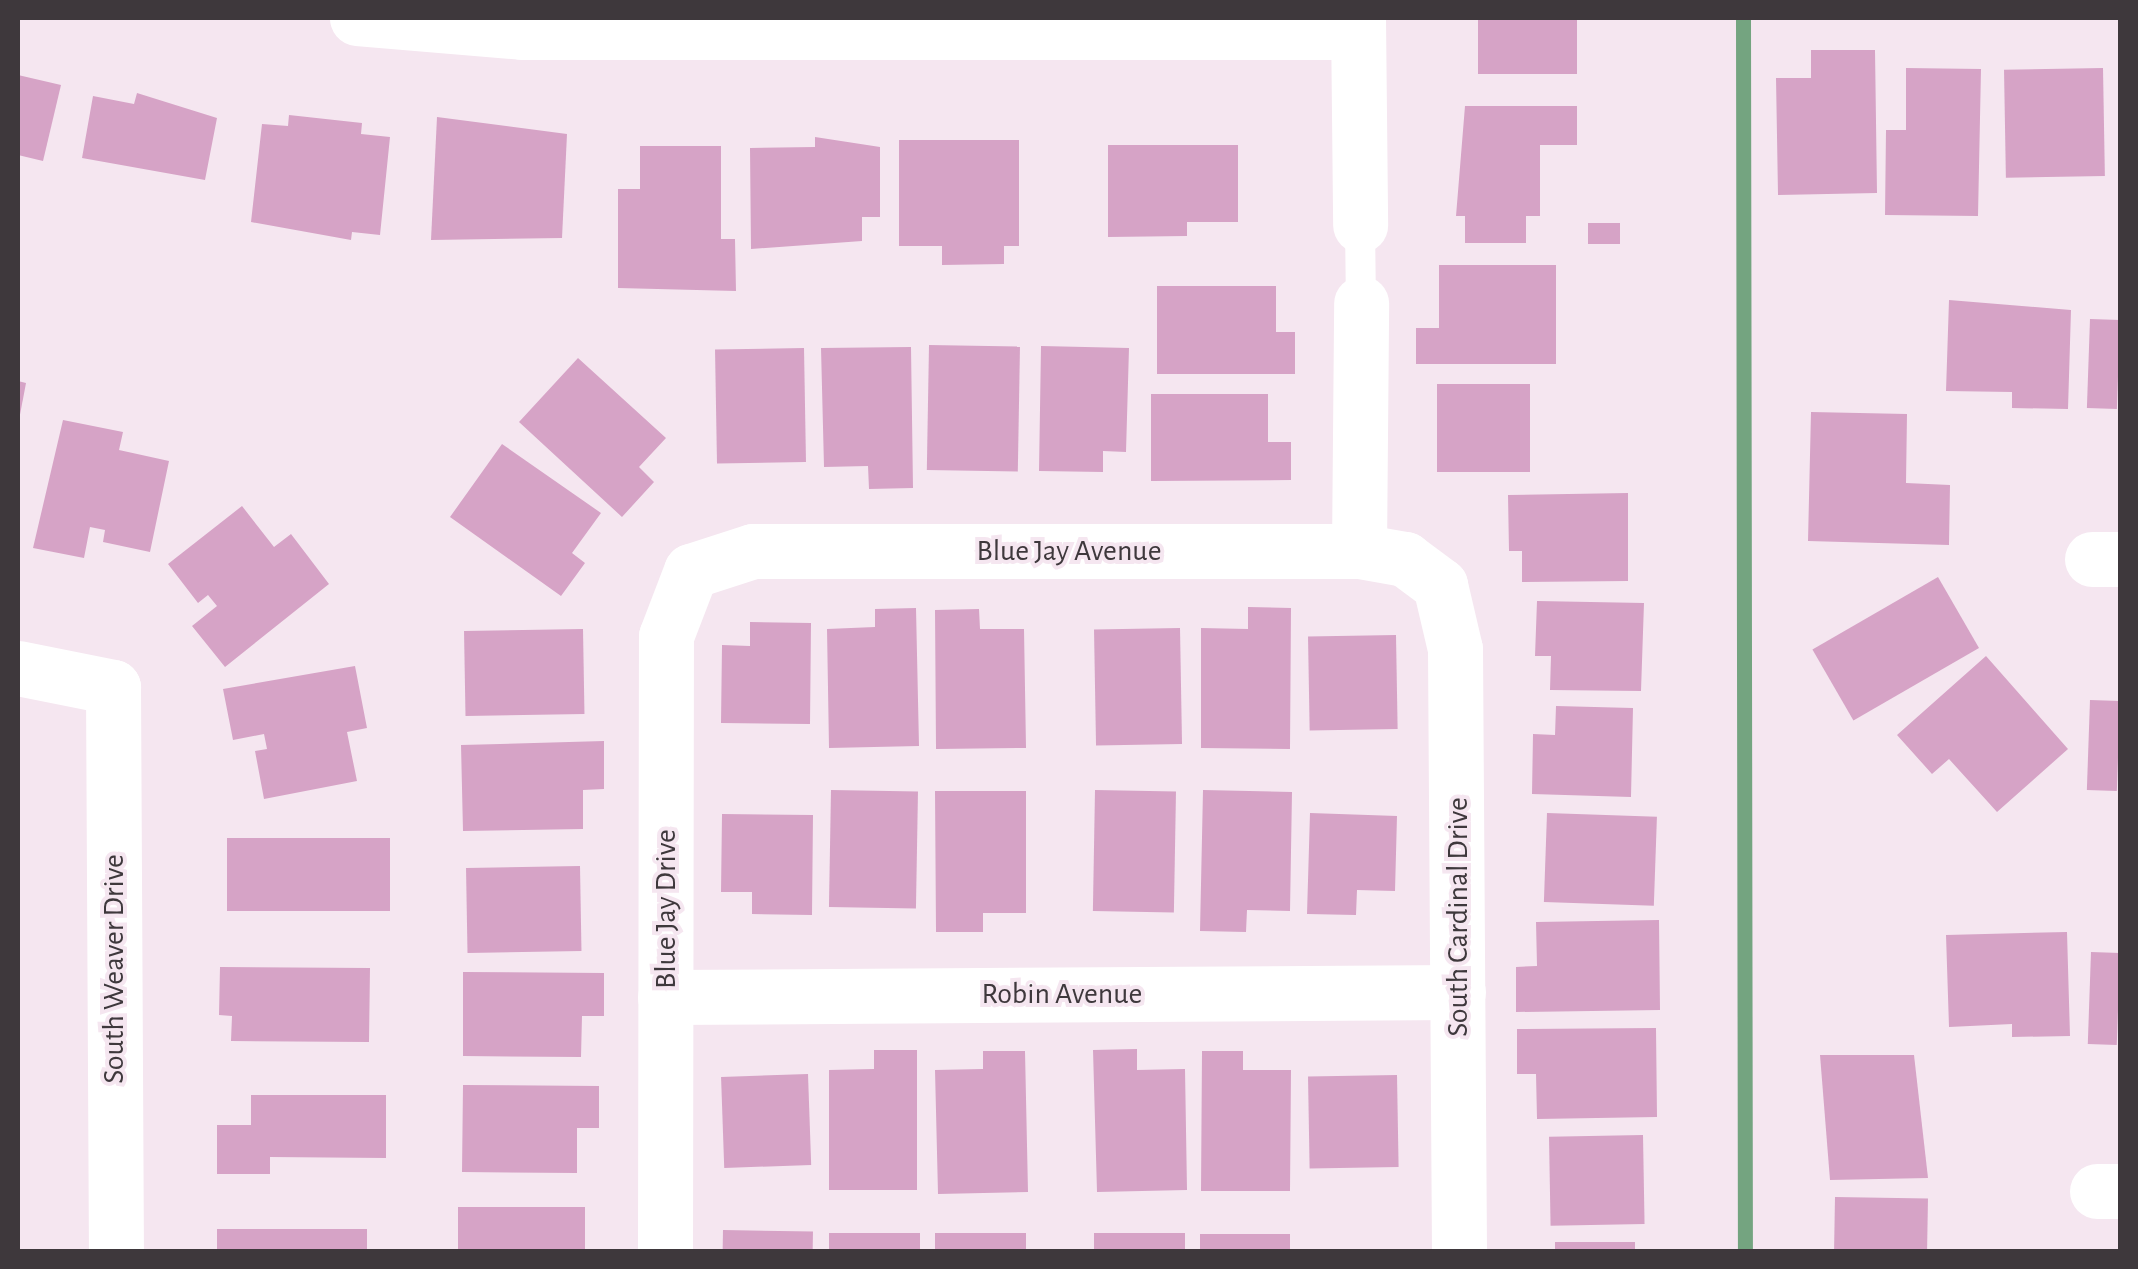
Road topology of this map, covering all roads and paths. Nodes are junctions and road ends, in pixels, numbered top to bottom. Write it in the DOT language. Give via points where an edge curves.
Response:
graph roads {
  1 [pos="357,18"];
  2 [pos="1358,25"];
  3 [pos="1360,225"];
  4 [pos="1361,303"];
  5 [pos="1359,550"];
  6 [pos="692,572"];
  7 [pos="1440,585"];
  8 [pos="18,668"];
  9 [pos="1458,992"];
  10 [pos="665,996"];
  11 [pos="116,1252"];
  12 [pos="665,1252"];
  13 [pos="1459,1252"];
  1 -- 2 [label="street" via="522,32"];
  2 -- 3 [label="street"];
  3 -- 4 [label="lane"];
  4 -- 5 [label="street"];
  5 -- 6 [label="street, Blue Jay Avenue" via="753,550"];
  5 -- 7 [label="street, Blue Jay Avenue" via="1405,559"];
  6 -- 10 [label="street, Blue Jay Drive" via="666,636"];
  7 -- 9 [label="street, South Cardinal Drive" via="1456,649"];
  8 -- 11 [label="street, South Weaver Drive" via="113,688"];
  9 -- 10 [label="street, Robin Avenue"];
  9 -- 13 [label="street, South Cardinal Drive"];
  10 -- 12 [label="street, Blue Jay Drive"];
}
